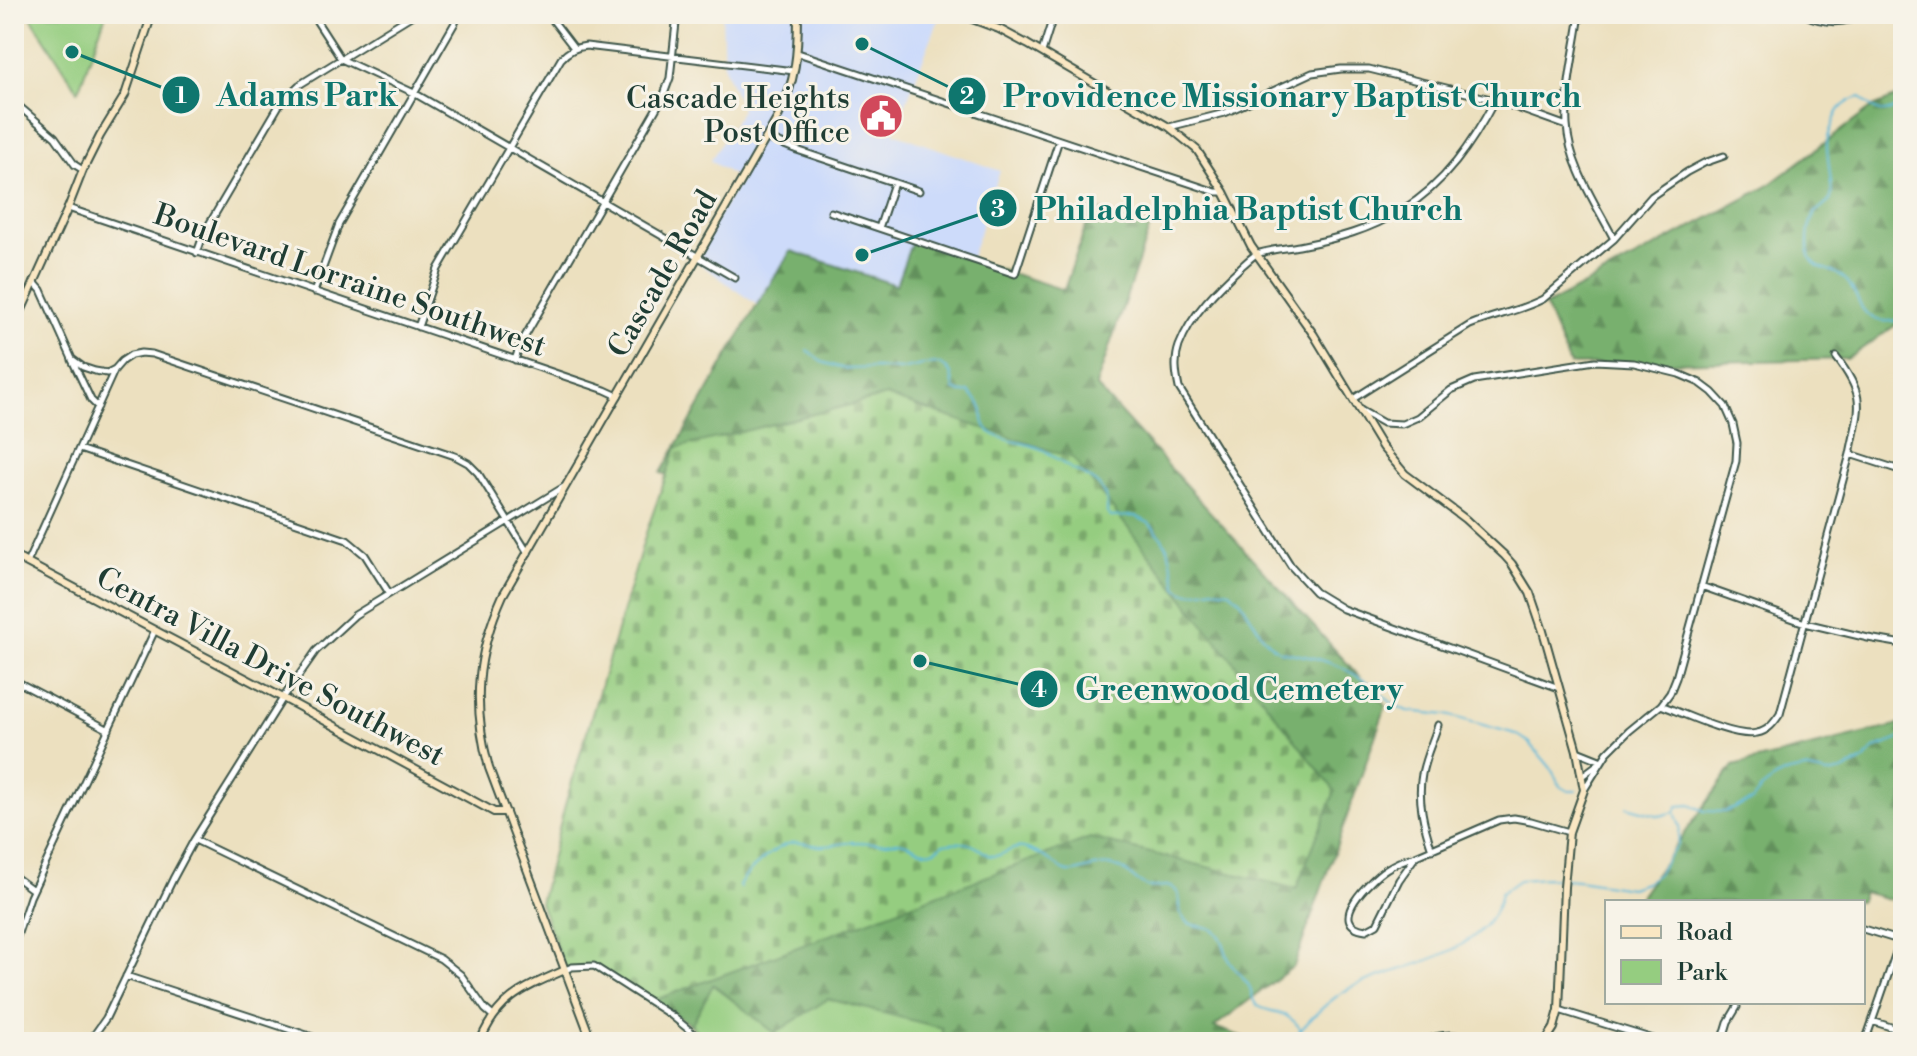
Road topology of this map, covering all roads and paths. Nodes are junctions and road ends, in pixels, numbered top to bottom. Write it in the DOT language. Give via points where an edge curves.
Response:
graph roads {
  1 [pos="152,14"];
  2 [pos="312,14"];
  3 [pos="414,14"];
  4 [pos="460,14"];
  5 [pos="548,14"];
  6 [pos="677,14"];
  7 [pos="798,14"];
  8 [pos="959,14"];
  9 [pos="1054,14"];
  10 [pos="1580,14"];
  11 [pos="1803,14"];
  12 [pos="1867,14"];
  13 [pos="574,48"];
  14 [pos="1042,52"];
  15 [pos="798,53"];
  16 [pos="672,57"];
  17 [pos="341,59"];
  18 [pos="795,71"];
  19 [pos="414,93"];
  20 [pos="1495,100"];
  21 [pos="14,102"];
  22 [pos="1567,126"];
  23 [pos="1169,127"];
  24 [pos="767,138"];
  25 [pos="1059,140"];
  26 [pos="509,148"];
  27 [pos="1724,156"];
  28 [pos="83,170"];
  29 [pos="894,183"];
  30 [pos="919,191"];
  31 [pos="1224,192"];
  32 [pos="603,203"];
  33 [pos="68,208"];
  34 [pos="831,212"];
  35 [pos="879,228"];
  36 [pos="1614,239"];
  37 [pos="197,253"];
  38 [pos="1256,254"];
  39 [pos="698,258"];
  40 [pos="735,278"];
  41 [pos="34,282"];
  42 [pos="314,292"];
  43 [pos="14,327"];
  44 [pos="418,327"];
  45 [pos="1836,357"];
  46 [pos="72,359"];
  47 [pos="515,360"];
  48 [pos="115,369"];
  49 [pos="618,396"];
  50 [pos="1353,399"];
  51 [pos="98,407"];
  52 [pos="1360,409"];
  53 [pos="79,449"];
  54 [pos="1850,454"];
  55 [pos="1903,471"];
  56 [pos="567,485"];
  57 [pos="509,522"];
  58 [pos="528,553"];
  59 [pos="1903,553"];
  60 [pos="14,556"];
  61 [pos="27,563"];
  62 [pos="1903,568"];
  63 [pos="1701,586"];
  64 [pos="389,593"];
  65 [pos="1805,623"];
  66 [pos="155,630"];
  67 [pos="1903,644"];
  68 [pos="14,680"];
  69 [pos="1559,688"];
  70 [pos="283,698"];
  71 [pos="1661,705"];
  72 [pos="1438,725"];
  73 [pos="109,730"];
  74 [pos="1577,751"];
  75 [pos="1602,761"];
  76 [pos="1582,776"];
  77 [pos="1584,790"];
  78 [pos="506,812"];
  79 [pos="1569,832"];
  80 [pos="194,840"];
  81 [pos="1432,850"];
  82 [pos="1416,856"];
  83 [pos="14,876"];
  84 [pos="33,890"];
  85 [pos="1865,930"];
  86 [pos="1902,941"];
  87 [pos="14,945"];
  88 [pos="565,970"];
  89 [pos="126,976"];
  90 [pos="1737,1007"];
  91 [pos="1559,1010"];
  92 [pos="493,1016"];
  93 [pos="1872,1021"];
  94 [pos="1903,1031"];
  95 [pos="1637,1034"];
  96 [pos="89,1042"];
  97 [pos="328,1042"];
  98 [pos="480,1042"];
  99 [pos="592,1042"];
  100 [pos="704,1042"];
  101 [pos="1423,1042"];
  102 [pos="1482,1042"];
  103 [pos="1545,1042"];
  104 [pos="1634,1042"];
  105 [pos="1663,1042"];
  106 [pos="1722,1042"];
  107 [pos="1865,1042"];
  1 -- 28 [label="street" via="125,95"];
  2 -- 17 [label="street"];
  3 -- 17 [label="street"];
  4 -- 19 [label="street"];
  5 -- 13 [label="street"];
  6 -- 16 [label="street"];
  7 -- 15 [label="street, Cascade Road"];
  8 -- 14 [label="street"];
  9 -- 14 [label="street"];
  10 -- 22 [label="street"];
  11 -- 12 [label="street" via="1836,22"];
  13 -- 16 [label="street"];
  13 -- 26 [label="street" via="561,59"];
  14 -- 23 [label="street"];
  15 -- 18 [label="street, Cascade Road"];
  15 -- 25 [label="street"];
  16 -- 18 [label="street"];
  16 -- 32 [label="street" via="663,97"];
  17 -- 19 [label="street"];
  17 -- 37 [label="street" via="281,102"];
  18 -- 24 [label="street, Cascade Road"];
  19 -- 26 [label="street"];
  19 -- 42 [label="street" via="339,224"];
  20 -- 22 [label="street"];
  20 -- 23 [label="street" via="1369,69 1341,69 1312,73 1245,106"];
  20 -- 38 [label="street" via="1462,157 1405,209 1337,239"];
  21 -- 28 [label="street"];
  22 -- 36 [label="street" via="1578,168"];
  23 -- 31 [label="street" via="1197,150"];
  24 -- 29 [label="street"];
  24 -- 39 [label="street, Cascade Road"];
  25 -- 31 [label="street"];
  25 -- 35 [label="street" via="1015,274"];
  26 -- 32 [label="street"];
  26 -- 44 [label="street" via="438,269"];
  27 -- 36 [label="street" via="1652,196"];
  28 -- 33 [label="street"];
  29 -- 30 [label="street"];
  29 -- 35 [label="street"];
  31 -- 38 [label="street"];
  32 -- 39 [label="street"];
  32 -- 47 [label="street"];
  33 -- 37 [label="street, Boulevard Lorraine Southwest"];
  33 -- 41 [label="street"];
  34 -- 35 [label="street"];
  36 -- 50 [label="street" via="1543,299 1470,325"];
  37 -- 42 [label="street, Boulevard Lorraine Southwest"];
  38 -- 50 [label="street"];
  38 -- 69 [label="street" via="1197,315 1179,346 1176,373 1179,388 1291,566 1315,592 1343,609"];
  39 -- 40 [label="street"];
  39 -- 49 [label="street, Cascade Road"];
  41 -- 43 [label="street"];
  41 -- 46 [label="street"];
  42 -- 44 [label="street, Boulevard Lorraine Southwest"];
  44 -- 47 [label="street, Boulevard Lorraine Southwest"];
  45 -- 54 [label="street" via="1860,403"];
  46 -- 48 [label="street" via="95,371"];
  46 -- 51 [label="street"];
  47 -- 49 [label="street, Boulevard Lorraine Southwest"];
  48 -- 51 [label="street"];
  48 -- 57 [label="street" via="131,355 152,354 455,456 478,473"];
  49 -- 56 [label="street, Cascade Road"];
  50 -- 52 [label="street"];
  51 -- 53 [label="street"];
  52 -- 63 [label="street" via="1383,423 1402,424 1474,380 1595,361 1658,368 1700,383 1725,406 1737,454"];
  52 -- 69 [label="street" via="1405,474 1465,519 1512,564 1530,593"];
  53 -- 61 [label="street"];
  53 -- 64 [label="street" via="347,540 365,555"];
  54 -- 55 [label="street"];
  54 -- 65 [label="street"];
  56 -- 57 [label="street"];
  56 -- 58 [label="street, Cascade Road"];
  57 -- 58 [label="street"];
  57 -- 64 [label="street"];
  58 -- 78 [label="street, Cascade Road" via="493,619 479,680 482,742"];
  59 -- 62 [label="street" via="1897,561"];
  60 -- 61 [label="street, Centra Villa Drive Southwest"];
  61 -- 66 [label="street, Centra Villa Drive Southwest"];
  63 -- 65 [label="street"];
  63 -- 71 [label="street" via="1676,678"];
  64 -- 70 [label="street" via="328,638"];
  65 -- 67 [label="street"];
  65 -- 71 [label="street" via="1780,714 1765,730 1739,734"];
  66 -- 70 [label="street, Centra Villa Drive Southwest"];
  66 -- 73 [label="street"];
  68 -- 73 [label="street"];
  69 -- 74 [label="street"];
  70 -- 78 [label="street, Centra Villa Drive Southwest" via="494,812"];
  70 -- 80 [label="street"];
  71 -- 75 [label="street"];
  72 -- 81 [label="street" via="1421,782"];
  73 -- 84 [label="street"];
  74 -- 75 [label="street"];
  74 -- 76 [label="street"];
  75 -- 76 [label="street"];
  75 -- 77 [label="street"];
  76 -- 77 [label="street"];
  77 -- 79 [label="street"];
  78 -- 88 [label="street, Cascade Road"];
  79 -- 81 [label="street" via="1514,818"];
  79 -- 91 [label="street"];
  80 -- 89 [label="street"];
  80 -- 92 [label="street" via="441,959"];
  81 -- 82 [label="street"];
  82 -- 82 [label="street" via="1387,868 1363,889 1349,910 1355,926 1366,930 1377,924"];
  83 -- 84 [label="street"];
  84 -- 87 [label="street"];
  85 -- 86 [label="street"];
  86 -- 93 [label="street"];
  88 -- 92 [label="street" via="517,992"];
  88 -- 99 [label="street, Cascade Road"];
  88 -- 100 [label="street" via="594,966"];
  89 -- 96 [label="street"];
  89 -- 97 [label="street"];
  90 -- 106 [label="street"];
  91 -- 95 [label="street"];
  91 -- 103 [label="street"];
  92 -- 98 [label="street"];
  93 -- 94 [label="street"];
  93 -- 107 [label="street"];
  95 -- 104 [label="street"];
  95 -- 105 [label="street"];
  101 -- 102 [label="street" via="1448,1035"];
}
